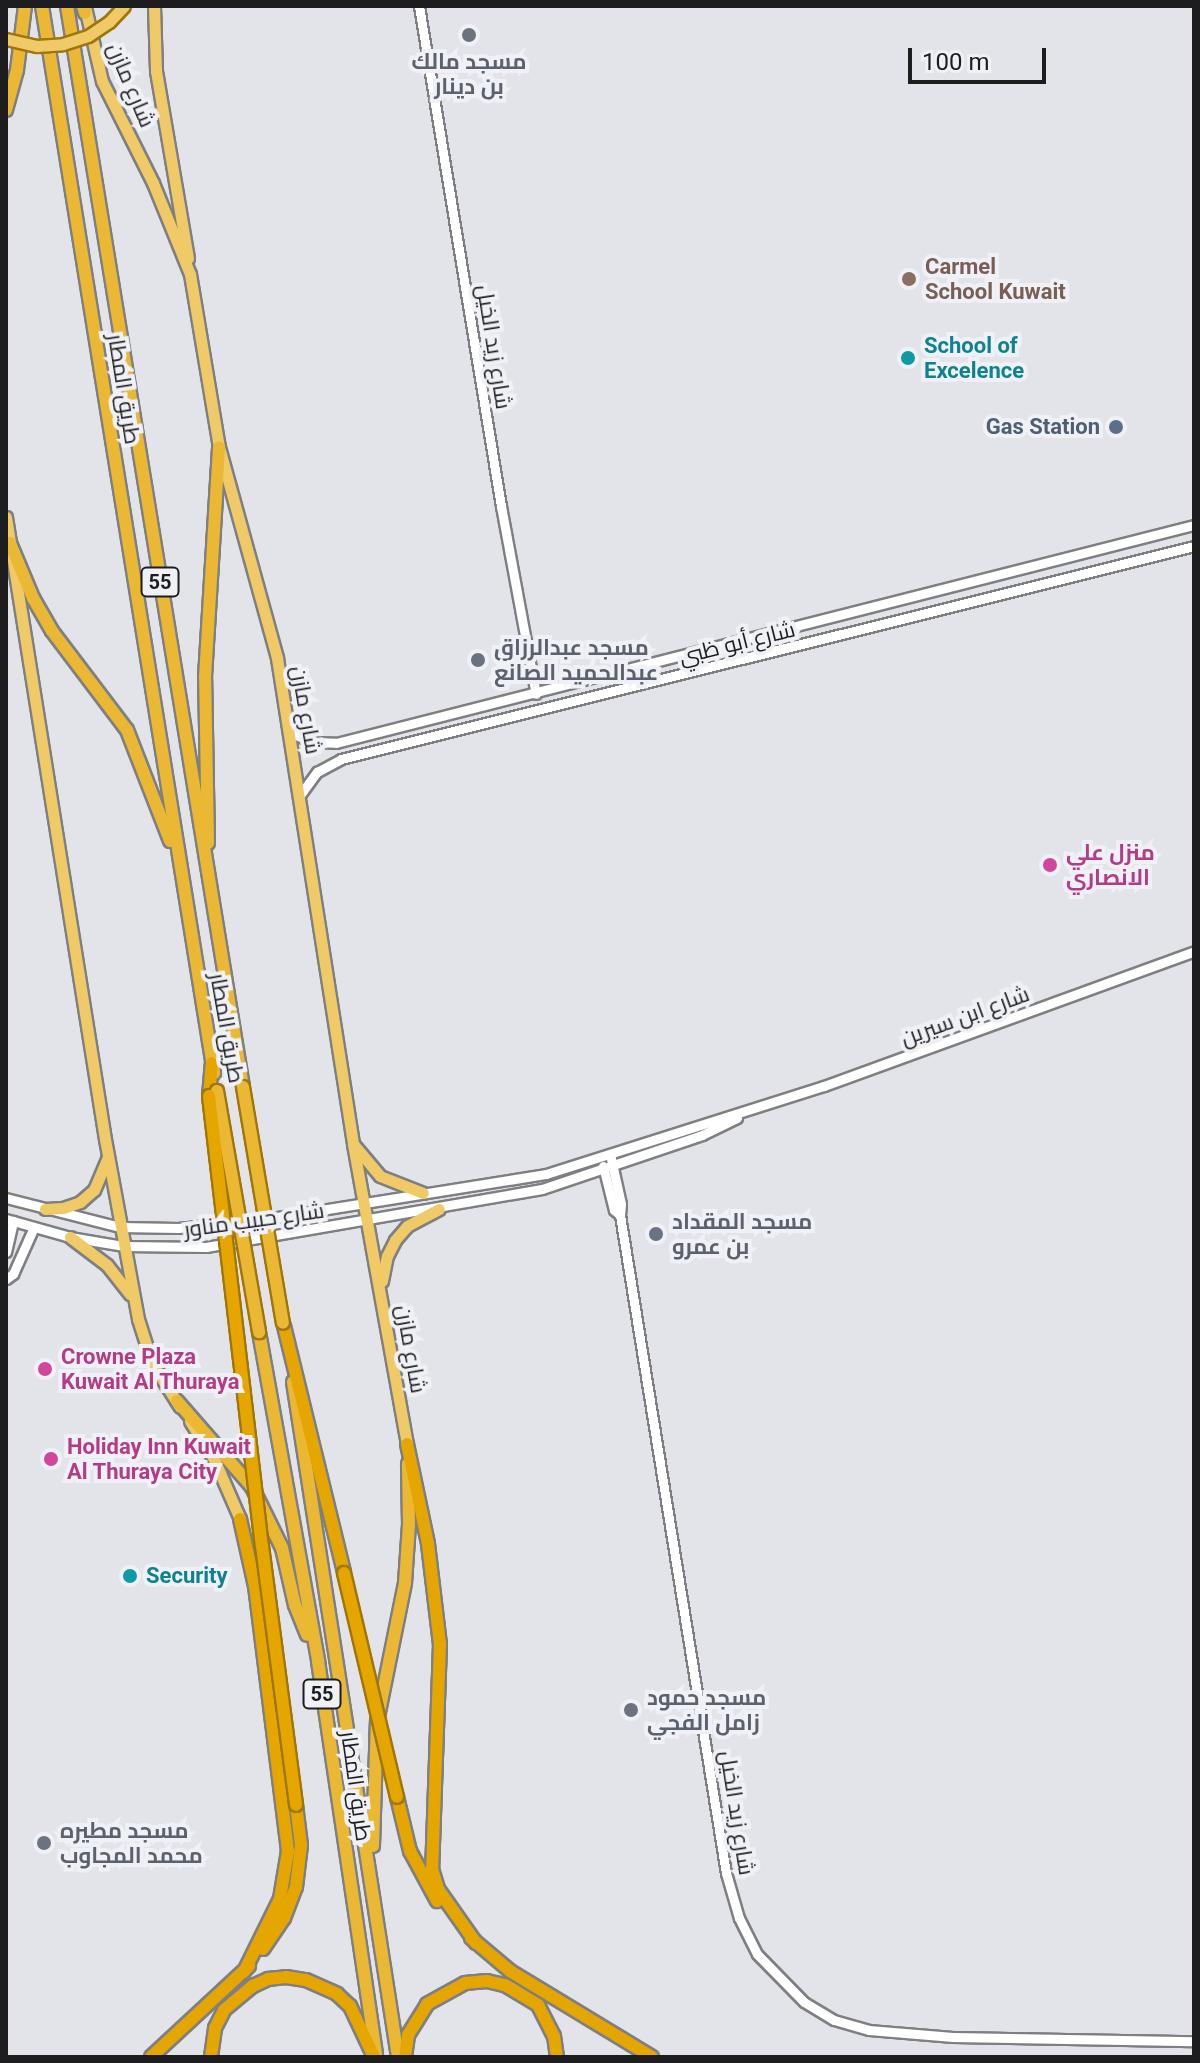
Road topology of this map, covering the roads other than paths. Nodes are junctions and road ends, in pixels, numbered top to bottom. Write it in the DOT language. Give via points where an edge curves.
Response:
graph roads {
  1 [pos="25,6"];
  2 [pos="42,6"];
  3 [pos="67,6"];
  4 [pos="124,6"];
  5 [pos="154,6"];
  6 [pos="419,6"];
  7 [pos="84,8"];
  8 [pos="6,39"];
  9 [pos="6,110"];
  10 [pos="190,274"];
  11 [pos="219,447"];
  12 [pos="6,517"];
  13 [pos="1194,525"];
  14 [pos="10,543"];
  15 [pos="1194,546"];
  16 [pos="833,617"];
  17 [pos="810,623"];
  18 [pos="839,637"];
  19 [pos="816,642"];
  20 [pos="536,694"];
  21 [pos="435,719"];
  22 [pos="291,733"];
  23 [pos="442,736"];
  24 [pos="300,795"];
  25 [pos="182,875"];
  26 [pos="211,902"];
  27 [pos="1194,951"];
  28 [pos="213,1093"];
  29 [pos="747,1112"];
  30 [pos="105,1139"];
  31 [pos="353,1144"];
  32 [pos="606,1156"];
  33 [pos="609,1169"];
  34 [pos="423,1193"];
  35 [pos="6,1198"];
  36 [pos="364,1203"];
  37 [pos="45,1209"];
  38 [pos="439,1209"];
  39 [pos="10,1220"];
  40 [pos="367,1222"];
  41 [pos="34,1227"];
  42 [pos="120,1227"];
  43 [pos="70,1237"];
  44 [pos="124,1246"];
  45 [pos="6,1252"];
  46 [pos="6,1279"];
  47 [pos="382,1298"];
  48 [pos="135,1302"];
  49 [pos="284,1325"];
  50 [pos="177,1401"];
  51 [pos="407,1444"];
  52 [pos="240,1519"];
  53 [pos="318,1661"];
  54 [pos="373,1890"];
  55 [pos="476,1943"];
  56 [pos="244,1972"];
  57 [pos="1194,2041"];
  58 [pos="151,2057"];
  59 [pos="211,2057"];
  60 [pos="375,2057"];
  61 [pos="398,2057"];
  62 [pos="405,2057"];
  63 [pos="557,2057"];
  64 [pos="652,2057"];
  1 -- 9 [label="highway"];
  2 -- 25 [label="highway, طريق المطار / 55"];
  3 -- 26 [label="highway, طريق المطار / 55"];
  4 -- 8 [label="main road, bridge" via="88,36 63,44 37,46"];
  5 -- 10 [label="main road" via="156,71"];
  6 -- 20 [label="street, شارع زيد الخيل"];
  7 -- 10 [label="main road, شارع مازن" via="102,81 153,183"];
  10 -- 11 [label="main road, شارع مازن"];
  11 -- 22 [label="main road, شارع مازن" via="277,658"];
  11 -- 26 [label="highway" via="204,737"];
  12 -- 14 [label="main road"];
  13 -- 16 [label="street, شارع أبو ظبي"];
  14 -- 25 [label="highway" via="52,631 127,730"];
  14 -- 30 [label="main road"];
  15 -- 18 [label="street, شارع أبو ظبي"];
  16 -- 17 [label="street, شارع أبو ظبي"];
  16 -- 18 [label="street" via="830,629"];
  17 -- 19 [label="street" via="819,631"];
  17 -- 20 [label="street, شارع أبو ظبي"];
  18 -- 19 [label="street, شارع أبو ظبي"];
  19 -- 23 [label="street, شارع أبو ظبي"];
  20 -- 21 [label="street, شارع أبو ظبي"];
  21 -- 22 [label="street, شارع أبو ظبي" via="336,743 313,742"];
  21 -- 23 [label="street" via="435,732"];
  22 -- 24 [label="main road, شارع مازن"];
  23 -- 24 [label="street, شارع أبو ظبي" via="341,759 317,772"];
  24 -- 31 [label="main road, شارع مازن"];
  25 -- 28 [label="highway, طريق المطار / 55"];
  26 -- 49 [label="highway, طريق المطار / 55, bridge"];
  27 -- 29 [label="street, شارع ابن سيرين"];
  28 -- 53 [label="highway, طريق المطار / 55, bridge"];
  28 -- 56 [label="highway, bridge" via="260,1533 301,1845 296,1887 273,1936"];
  29 -- 32 [label="street, شارع ابن سيرين"];
  29 -- 33 [label="street, شارع ابن سيرين" via="702,1135"];
  30 -- 37 [label="main road" via="107,1157 94,1190 80,1202"];
  30 -- 42 [label="main road"];
  31 -- 34 [label="main road" via="380,1176"];
  31 -- 36 [label="main road, شارع مازن"];
  32 -- 33 [label="street, شارع زيد الخيل"];
  32 -- 34 [label="street, شارع ابن سيرين" via="546,1174"];
  33 -- 38 [label="street, شارع ابن سيرين" via="542,1189"];
  33 -- 57 [label="street, شارع زيد الخيل" via="621,1204 726,1873 757,1954 804,2002 834,2020 869,2030 953,2037"];
  34 -- 36 [label="street, شارع ابن سيرين"];
  35 -- 37 [label="street, شارع حبيب مناور"];
  36 -- 40 [label="main road, شارع مازن"];
  36 -- 42 [label="street, شارع حبيب مناور" via="209,1226"];
  37 -- 42 [label="street, شارع حبيب مناور"];
  38 -- 40 [label="street, شارع ابن سيرين"];
  38 -- 47 [label="main road" via="407,1226 395,1240 382,1276"];
  39 -- 41 [label="street, شارع حبيب مناور"];
  39 -- 45 [label="street"];
  40 -- 44 [label="street, شارع حبيب مناور" via="206,1247"];
  40 -- 47 [label="main road, شارع مازن"];
  41 -- 43 [label="street, شارع حبيب مناور"];
  41 -- 46 [label="street"];
  42 -- 44 [label="main road"];
  43 -- 44 [label="street, شارع حبيب مناور"];
  43 -- 48 [label="main road" via="107,1265"];
  44 -- 48 [label="main road"];
  47 -- 51 [label="main road, شارع مازن"];
  48 -- 50 [label="main road" via="142,1340"];
  49 -- 54 [label="highway, طريق المطار / 55"];
  49 -- 55 [label="highway, bridge" via="410,1851 447,1915"];
  50 -- 52 [label="main road" via="214,1459"];
  50 -- 53 [label="highway" via="252,1487 268,1516"];
  51 -- 54 [label="highway" via="405,1583 377,1722"];
  51 -- 55 [label="highway" via="428,1544 440,1644 432,1869 438,1889"];
  52 -- 56 [label="highway" via="255,1586 288,1851 280,1899"];
  53 -- 60 [label="highway, طريق المطار / 55"];
  54 -- 61 [label="highway, طريق المطار / 55"];
  55 -- 64 [label="highway" via="510,1971"];
  56 -- 58 [label="highway"];
  59 -- 60 [label="highway" via="224,2010 253,1986 286,1977 337,1994 350,2006"];
  62 -- 63 [label="highway" via="408,2035 427,2004 465,1983 487,1981 505,1985 538,2005 554,2036"];
}
